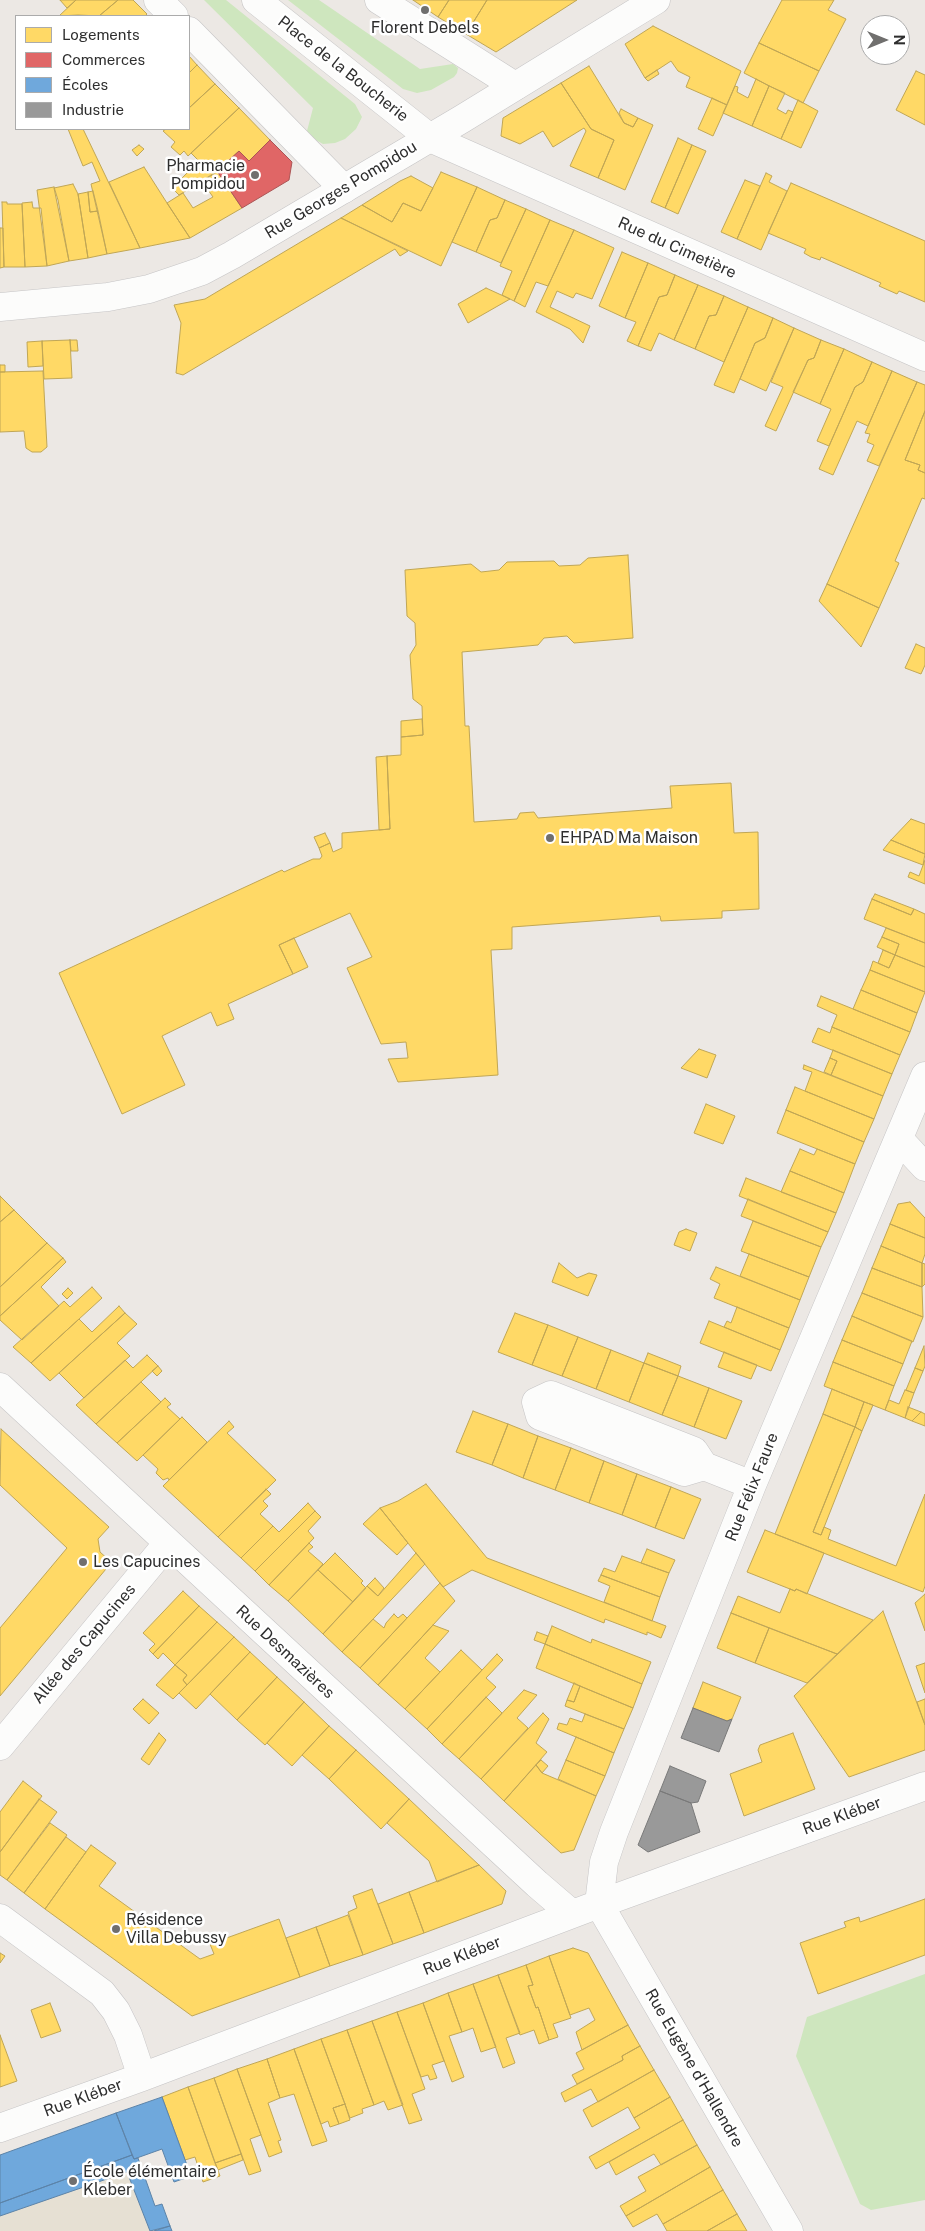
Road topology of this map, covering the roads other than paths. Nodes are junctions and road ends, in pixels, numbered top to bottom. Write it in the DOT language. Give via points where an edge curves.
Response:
graph roads {
  1 [pos="158,0"];
  2 [pos="256,0"];
  3 [pos="379,0"];
  4 [pos="656,0"];
  5 [pos="173,15"];
  6 [pos="190,32"];
  7 [pos="515,86"];
  8 [pos="430,138"];
  9 [pos="344,189"];
  10 [pos="0,307"];
  11 [pos="925,358"];
  12 [pos="925,1076"];
  13 [pos="900,1139"];
  14 [pos="925,1167"];
  15 [pos="0,1387"];
  16 [pos="704,1466"];
  17 [pos="752,1485"];
  18 [pos="168,1543"];
  19 [pos="0,1746"];
  20 [pos="925,1786"];
  21 [pos="599,1904"];
  22 [pos="572,1914"];
  23 [pos="0,1918"];
  24 [pos="142,2077"];
  25 [pos="0,2128"];
  26 [pos="789,2231"];
  1 -- 5 [label="street"];
  2 -- 8 [label="street, Place de la Boucherie"];
  3 -- 7 [label="street"];
  4 -- 7 [label="street, Rue Georges Pompidou"];
  6 -- 9 [label="street"];
  7 -- 8 [label="street, Rue Georges Pompidou"];
  8 -- 9 [label="street, Rue Georges Pompidou"];
  8 -- 11 [label="street, Rue du Cimetière"];
  9 -- 10 [label="street, Rue Georges Pompidou" via="232,255 184,278 108,297"];
  12 -- 13 [label="street, Rue Félix Faure"];
  13 -- 14 [label="street"];
  13 -- 17 [label="street, Rue Félix Faure"];
  15 -- 18 [label="street, Rue Desmazières"];
  16 -- 16 [label="street" via="684,1472 540,1416 536,1402 551,1395 694,1451"];
  16 -- 17 [label="street"];
  17 -- 21 [label="street, Rue Félix Faure" via="614,1832 604,1862"];
  18 -- 19 [label="street, Allée des Capucines"];
  18 -- 22 [label="street, Rue Desmazières"];
  20 -- 21 [label="street, Rue Kléber"];
  21 -- 22 [label="street, Rue Kléber"];
  21 -- 26 [label="street, Rue Eugène d'Hallendre"];
  22 -- 24 [label="street, Rue Kléber"];
  23 -- 24 [label="street" via="102,1993 128,2035"];
  24 -- 25 [label="street, Rue Kléber"];
}
